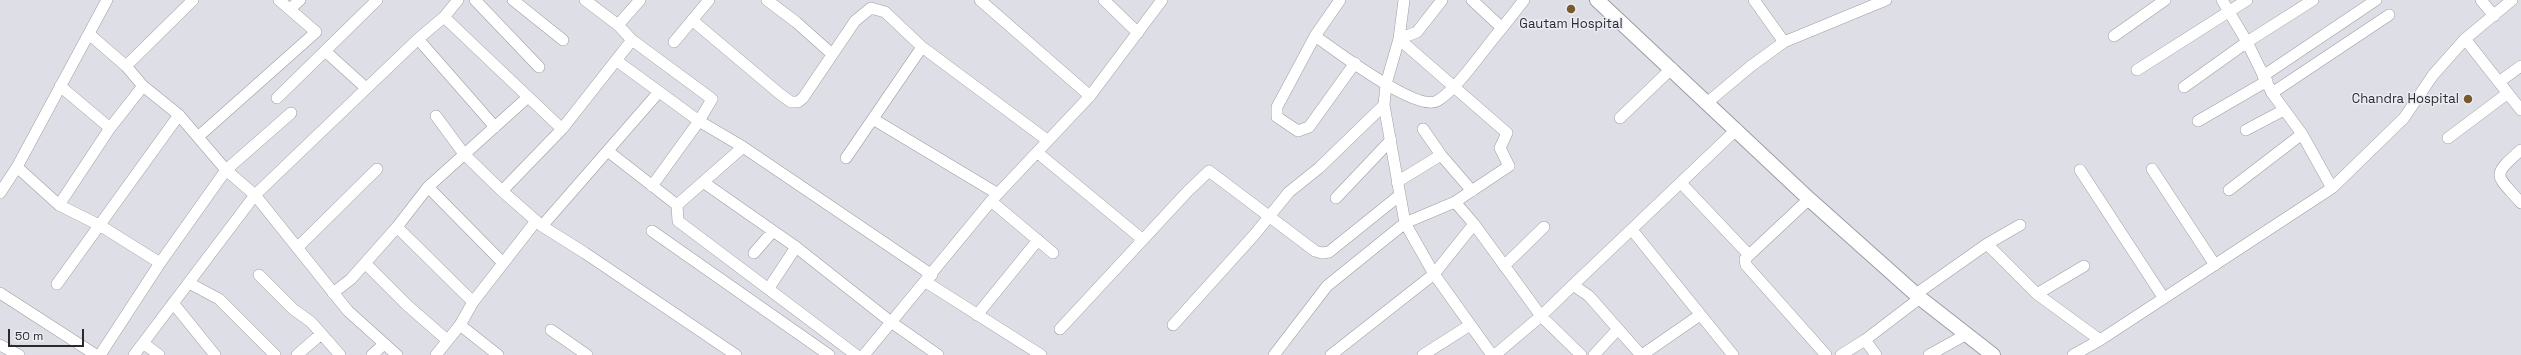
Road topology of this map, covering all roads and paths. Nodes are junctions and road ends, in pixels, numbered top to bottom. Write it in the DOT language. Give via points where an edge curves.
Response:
graph roads {
  1 [pos="107,0"];
  2 [pos="193,0"];
  3 [pos="279,0"];
  4 [pos="300,0"];
  5 [pos="377,0"];
  6 [pos="458,0"];
  7 [pos="475,0"];
  8 [pos="513,0"];
  9 [pos="585,0"];
  10 [pos="640,0"];
  11 [pos="709,0"];
  12 [pos="980,0"];
  13 [pos="1104,0"];
  14 [pos="1162,0"];
  15 [pos="1340,0"];
  16 [pos="1404,0"];
  17 [pos="1442,0"];
  18 [pos="1472,0"];
  19 [pos="1524,0"];
  20 [pos="1597,0"];
  21 [pos="1754,0"];
  22 [pos="1886,0"];
  23 [pos="2165,0"];
  24 [pos="2222,0"];
  25 [pos="2247,0"];
  26 [pos="2313,0"];
  27 [pos="2376,0"];
  28 [pos="2481,0"];
  29 [pos="2512,0"];
  30 [pos="774,2"];
  31 [pos="993,4"];
  32 [pos="290,9"];
  33 [pos="2229,12"];
  34 [pos="2389,15"];
  35 [pos="2494,16"];
  36 [pos="444,18"];
  37 [pos="692,20"];
  38 [pos="618,25"];
  39 [pos="1502,28"];
  40 [pos="1138,33"];
  41 [pos="89,34"];
  42 [pos="1315,36"];
  43 [pos="2114,36"];
  44 [pos="418,39"];
  45 [pos="2465,39"];
  46 [pos="563,40"];
  47 [pos="632,40"];
  48 [pos="1399,40"];
  49 [pos="674,42"];
  50 [pos="1784,42"];
  51 [pos="2247,42"];
  52 [pos="922,47"];
  53 [pos="325,51"];
  54 [pos="832,54"];
  55 [pos="617,61"];
  56 [pos="1355,63"];
  57 [pos="126,66"];
  58 [pos="2521,66"];
  59 [pos="539,68"];
  60 [pos="1672,68"];
  61 [pos="2137,70"];
  62 [pos="2265,79"];
  63 [pos="2499,82"];
  64 [pos="1386,84"];
  65 [pos="60,86"];
  66 [pos="143,86"];
  67 [pos="1453,87"];
  68 [pos="2184,87"];
  69 [pos="366,88"];
  70 [pos="2272,92"];
  71 [pos="658,93"];
  72 [pos="2508,93"];
  73 [pos="1090,96"];
  74 [pos="528,97"];
  75 [pos="277,98"];
  76 [pos="1708,102"];
  77 [pos="1384,105"];
  78 [pos="2284,110"];
  79 [pos="2521,110"];
  80 [pos="291,113"];
  81 [pos="179,115"];
  82 [pos="436,116"];
  83 [pos="1620,118"];
  84 [pos="873,119"];
  85 [pos="699,121"];
  86 [pos="2198,121"];
  87 [pos="495,127"];
  88 [pos="110,128"];
  89 [pos="562,129"];
  90 [pos="1737,129"];
  91 [pos="1423,130"];
  92 [pos="2246,130"];
  93 [pos="2302,134"];
  94 [pos="199,136"];
  95 [pos="2448,138"];
  96 [pos="1048,140"];
  97 [pos="1391,140"];
  98 [pos="743,147"];
  99 [pos="2521,150"];
  100 [pos="609,152"];
  101 [pos="1038,153"];
  102 [pos="464,154"];
  103 [pos="1441,155"];
  104 [pos="846,158"];
  105 [pos="16,167"];
  106 [pos="377,169"];
  107 [pos="2152,169"];
  108 [pos="226,170"];
  109 [pos="2080,170"];
  110 [pos="703,182"];
  111 [pos="1397,182"];
  112 [pos="1681,183"];
  113 [pos="652,186"];
  114 [pos="428,187"];
  115 [pos="2332,188"];
  116 [pos="2229,190"];
  117 [pos="1472,191"];
  118 [pos="502,192"];
  119 [pos="0,193"];
  120 [pos="255,195"];
  121 [pos="1400,195"];
  122 [pos="995,198"];
  123 [pos="1336,198"];
  124 [pos="1809,199"];
  125 [pos="1455,202"];
  126 [pos="2521,203"];
  127 [pos="60,205"];
  128 [pos="677,205"];
  129 [pos="1270,215"];
  130 [pos="539,223"];
  131 [pos="1405,223"];
  132 [pos="1474,224"];
  133 [pos="2020,225"];
  134 [pos="101,226"];
  135 [pos="397,227"];
  136 [pos="1544,227"];
  137 [pos="773,230"];
  138 [pos="1632,230"];
  139 [pos="652,231"];
  140 [pos="1142,239"];
  141 [pos="1038,240"];
  142 [pos="1987,244"];
  143 [pos="796,247"];
  144 [pos="297,248"];
  145 [pos="754,253"];
  146 [pos="1053,253"];
  147 [pos="1749,255"];
  148 [pos="160,263"];
  149 [pos="365,263"];
  150 [pos="503,263"];
  151 [pos="2215,265"];
  152 [pos="1504,266"];
  153 [pos="2084,266"];
  154 [pos="1434,274"];
  155 [pos="259,275"];
  156 [pos="929,278"];
  157 [pos="188,283"];
  158 [pos="57,284"];
  159 [pos="1573,285"];
  160 [pos="769,288"];
  161 [pos="0,293"];
  162 [pos="333,293"];
  163 [pos="2037,294"];
  164 [pos="1918,296"];
  165 [pos="2163,297"];
  166 [pos="473,302"];
  167 [pos="173,303"];
  168 [pos="976,315"];
  169 [pos="1700,315"];
  170 [pos="1542,316"];
  171 [pos="891,322"];
  172 [pos="460,325"];
  173 [pos="1173,325"];
  174 [pos="1470,325"];
  175 [pos="1060,329"];
  176 [pos="1618,329"];
  177 [pos="551,330"];
  178 [pos="321,334"];
  179 [pos="1967,334"];
  180 [pos="447,340"];
  181 [pos="1865,340"];
  182 [pos="2100,340"];
  183 [pos="143,343"];
  184 [pos="384,344"];
  185 [pos="0,345"];
  186 [pos="1428,354"];
  187 [pos="19,355"];
  188 [pos="96,355"];
  189 [pos="100,355"];
  190 [pos="134,355"];
  191 [pos="159,355"];
  192 [pos="215,355"];
  193 [pos="275,355"];
  194 [pos="297,355"];
  195 [pos="340,355"];
  196 [pos="372,355"];
  197 [pos="397,355"];
  198 [pos="436,355"];
  199 [pos="498,355"];
  200 [pos="587,355"];
  201 [pos="736,355"];
  202 [pos="829,355"];
  203 [pos="856,355"];
  204 [pos="864,355"];
  205 [pos="938,355"];
  206 [pos="1041,355"];
  207 [pos="1274,355"];
  208 [pos="1331,355"];
  209 [pos="1492,355"];
  210 [pos="1495,355"];
  211 [pos="1581,355"];
  212 [pos="1594,355"];
  213 [pos="1642,355"];
  214 [pos="1733,355"];
  215 [pos="1826,355"];
  216 [pos="1841,355"];
  217 [pos="1876,355"];
  218 [pos="1929,355"];
  219 [pos="1993,355"];
  220 [pos="2073,355"];
  1 -- 41 [label="street"];
  2 -- 57 [label="street"];
  3 -- 32 [label="street"];
  4 -- 32 [label="street"];
  5 -- 53 [label="street"];
  6 -- 36 [label="street"];
  7 -- 59 [label="street"];
  8 -- 46 [label="street"];
  9 -- 38 [label="street"];
  10 -- 38 [label="street"];
  11 -- 37 [label="street"];
  12 -- 31 [label="street"];
  13 -- 40 [label="street"];
  14 -- 40 [label="street"];
  15 -- 42 [label="street"];
  16 -- 48 [label="street"];
  17 -- 48 [label="street" via="1417,32"];
  18 -- 39 [label="street"];
  19 -- 39 [label="street"];
  20 -- 60 [label="street"];
  21 -- 50 [label="street"];
  22 -- 50 [label="street"];
  23 -- 43 [label="street"];
  24 -- 33 [label="street"];
  25 -- 33 [label="street"];
  26 -- 51 [label="street"];
  27 -- 62 [label="street"];
  28 -- 35 [label="street"];
  29 -- 35 [label="street"];
  30 -- 54 [label="street"];
  31 -- 73 [label="street"];
  32 -- 94 [label="street" via="316,32"];
  33 -- 51 [label="street"];
  33 -- 61 [label="street"];
  34 -- 70 [label="street"];
  35 -- 45 [label="street"];
  36 -- 44 [label="street"];
  36 -- 74 [label="street"];
  37 -- 49 [label="street"];
  37 -- 54 [label="street" via="791,102 798,102 803,98"];
  38 -- 47 [label="street"];
  39 -- 67 [label="street"];
  40 -- 73 [label="street"];
  41 -- 57 [label="street"];
  41 -- 65 [label="street"];
  42 -- 56 [label="street"];
  42 -- 56 [label="street" via="1277,106 1277,117 1290,127 1298,131 1309,127"];
  44 -- 69 [label="street"];
  44 -- 87 [label="street"];
  45 -- 63 [label="street"];
  45 -- 115 [label="street" via="2433,75 2404,118"];
  47 -- 55 [label="street"];
  47 -- 85 [label="street" via="712,99"];
  48 -- 64 [label="street"];
  48 -- 67 [label="street"];
  50 -- 76 [label="street"];
  51 -- 62 [label="street"];
  51 -- 68 [label="street"];
  52 -- 54 [label="street" via="885,12 871,8 855,21"];
  52 -- 84 [label="street"];
  52 -- 96 [label="street"];
  53 -- 69 [label="street"];
  53 -- 75 [label="street"];
  55 -- 71 [label="street"];
  55 -- 89 [label="street"];
  56 -- 64 [label="street"];
  57 -- 66 [label="street"];
  58 -- 63 [label="street"];
  60 -- 76 [label="street"];
  60 -- 83 [label="street"];
  62 -- 70 [label="street"];
  62 -- 86 [label="street"];
  63 -- 72 [label="street"];
  64 -- 67 [label="street" via="1429,104"];
  64 -- 77 [label="street"];
  65 -- 88 [label="street"];
  65 -- 105 [label="street"];
  66 -- 81 [label="street"];
  66 -- 88 [label="street"];
  67 -- 117 [label="street" via="1508,133 1500,148 1509,166"];
  69 -- 120 [label="street"];
  70 -- 78 [label="street"];
  71 -- 85 [label="street"];
  71 -- 100 [label="street"];
  72 -- 79 [label="street"];
  72 -- 95 [label="street"];
  73 -- 96 [label="street"];
  74 -- 87 [label="street"];
  74 -- 89 [label="street"];
  76 -- 90 [label="street"];
  77 -- 97 [label="street"];
  77 -- 129 [label="street" via="1319,168 1289,192"];
  78 -- 92 [label="street"];
  78 -- 93 [label="street"];
  80 -- 108 [label="street"];
  81 -- 94 [label="street"];
  81 -- 134 [label="street"];
  82 -- 102 [label="street"];
  84 -- 104 [label="street"];
  84 -- 122 [label="street"];
  85 -- 98 [label="street"];
  85 -- 113 [label="street"];
  87 -- 102 [label="street"];
  88 -- 127 [label="street"];
  89 -- 118 [label="street"];
  90 -- 112 [label="street"];
  90 -- 124 [label="street"];
  91 -- 103 [label="street"];
  93 -- 115 [label="street"];
  93 -- 116 [label="street"];
  94 -- 108 [label="street"];
  96 -- 101 [label="street"];
  97 -- 111 [label="street"];
  97 -- 123 [label="street"];
  98 -- 110 [label="street"];
  98 -- 156 [label="street"];
  99 -- 126 [label="street" via="2501,167 2499,173 2500,179"];
  100 -- 113 [label="street"];
  100 -- 130 [label="street"];
  101 -- 122 [label="street"];
  101 -- 140 [label="street"];
  102 -- 114 [label="street"];
  102 -- 118 [label="street"];
  103 -- 111 [label="street"];
  103 -- 117 [label="street"];
  105 -- 119 [label="street"];
  105 -- 127 [label="street"];
  106 -- 144 [label="street"];
  107 -- 151 [label="street"];
  108 -- 120 [label="street"];
  108 -- 148 [label="street"];
  109 -- 165 [label="street"];
  110 -- 128 [label="street"];
  110 -- 137 [label="street"];
  111 -- 121 [label="street"];
  112 -- 138 [label="street"];
  112 -- 147 [label="street"];
  113 -- 128 [label="street"];
  114 -- 135 [label="street"];
  114 -- 150 [label="street"];
  115 -- 151 [label="street"];
  117 -- 125 [label="street"];
  118 -- 130 [label="street"];
  120 -- 144 [label="street"];
  120 -- 157 [label="street"];
  121 -- 129 [label="street" via="1329,252 1315,250"];
  121 -- 131 [label="street"];
  122 -- 141 [label="street"];
  122 -- 156 [label="street"];
  124 -- 147 [label="street"];
  124 -- 164 [label="street"];
  125 -- 131 [label="street"];
  125 -- 132 [label="street"];
  127 -- 134 [label="street"];
  128 -- 160 [label="street" via="678,221"];
  129 -- 140 [label="street" via="1209,172"];
  129 -- 173 [label="street"];
  130 -- 150 [label="street"];
  130 -- 201 [label="street"];
  131 -- 154 [label="street"];
  131 -- 207 [label="street" via="1327,286"];
  132 -- 152 [label="street"];
  132 -- 154 [label="street"];
  133 -- 142 [label="street"];
  134 -- 148 [label="street"];
  134 -- 158 [label="street"];
  135 -- 149 [label="street"];
  135 -- 166 [label="street"];
  136 -- 152 [label="street"];
  137 -- 143 [label="street"];
  137 -- 145 [label="street"];
  138 -- 159 [label="street"];
  138 -- 169 [label="street"];
  139 -- 202 [label="street"];
  140 -- 175 [label="street"];
  141 -- 146 [label="street"];
  141 -- 168 [label="street"];
  142 -- 163 [label="street"];
  142 -- 164 [label="street"];
  143 -- 160 [label="street"];
  143 -- 171 [label="street"];
  144 -- 162 [label="street"];
  147 -- 215 [label="street" via="1745,259 1746,265"];
  148 -- 189 [label="street"];
  149 -- 162 [label="street"];
  149 -- 180 [label="street"];
  150 -- 166 [label="street"];
  151 -- 165 [label="street"];
  152 -- 170 [label="street"];
  153 -- 163 [label="street"];
  154 -- 174 [label="street"];
  154 -- 208 [label="street"];
  155 -- 178 [label="street"];
  156 -- 168 [label="street"];
  156 -- 171 [label="street"];
  157 -- 167 [label="street"];
  157 -- 193 [label="street" via="219,299"];
  159 -- 170 [label="street"];
  159 -- 176 [label="street" via="1589,296"];
  160 -- 203 [label="street"];
  161 -- 188 [label="street"];
  162 -- 184 [label="street" via="348,311"];
  163 -- 182 [label="street"];
  164 -- 179 [label="street"];
  164 -- 181 [label="street"];
  165 -- 182 [label="street"];
  166 -- 172 [label="street"];
  167 -- 183 [label="street"];
  167 -- 192 [label="street"];
  168 -- 206 [label="street"];
  169 -- 213 [label="street"];
  169 -- 214 [label="street"];
  170 -- 210 [label="street"];
  170 -- 211 [label="street"];
  171 -- 204 [label="street"];
  171 -- 205 [label="street"];
  172 -- 180 [label="street"];
  172 -- 199 [label="street"];
  174 -- 186 [label="street"];
  174 -- 209 [label="street"];
  176 -- 212 [label="street"];
  176 -- 213 [label="street"];
  177 -- 200 [label="street"];
  178 -- 194 [label="street"];
  178 -- 195 [label="street"];
  179 -- 218 [label="street"];
  179 -- 219 [label="street"];
  180 -- 198 [label="street"];
  181 -- 216 [label="street"];
  181 -- 217 [label="street"];
  182 -- 220 [label="street"];
  183 -- 190 [label="street"];
  183 -- 191 [label="street"];
  184 -- 196 [label="street"];
  184 -- 197 [label="street"];
  185 -- 187 [label="street"];
}
